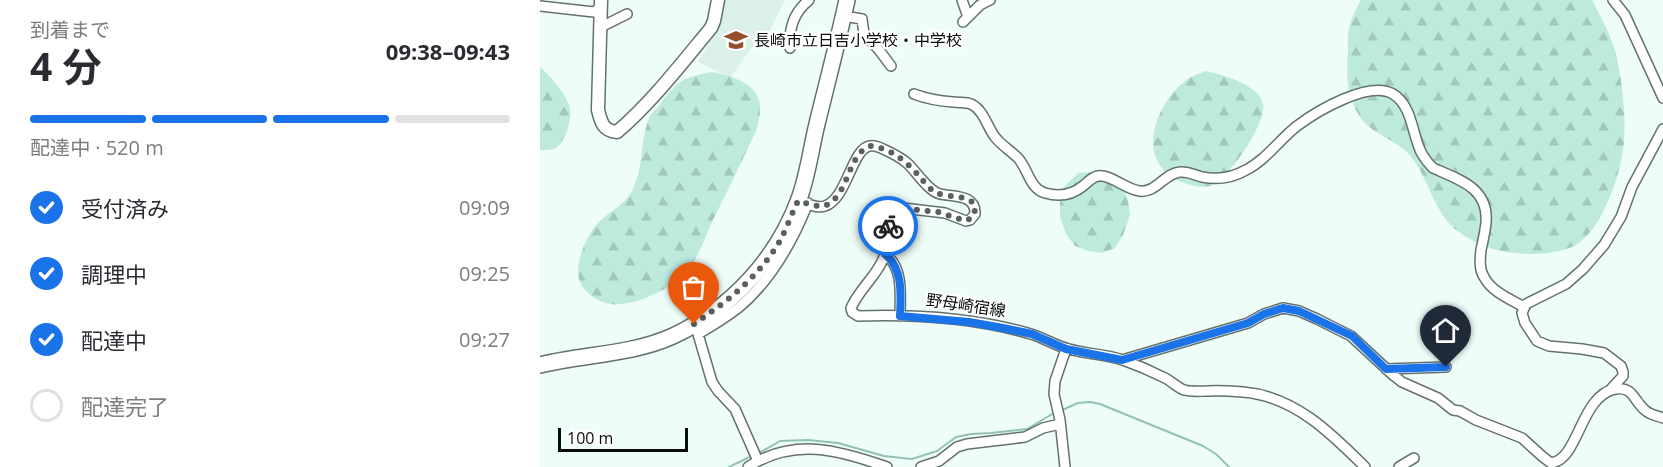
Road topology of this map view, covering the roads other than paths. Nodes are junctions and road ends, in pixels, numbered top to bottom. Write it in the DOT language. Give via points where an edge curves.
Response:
graph roads {
  1 [pos="718,0"];
  2 [pos="809,0"];
  3 [pos="847,0"];
  4 [pos="962,0"];
  5 [pos="990,0"];
  6 [pos="1613,0"];
  7 [pos="601,4"];
  8 [pos="540,6"];
  9 [pos="627,14"];
  10 [pos="843,16"];
  11 [pos="601,27"];
  12 [pos="790,48"];
  13 [pos="891,66"];
  14 [pos="914,94"];
  15 [pos="1663,98"];
  16 [pos="1663,129"];
  17 [pos="803,202"];
  18 [pos="885,254"];
  19 [pos="1524,307"];
  20 [pos="900,316"];
  21 [pos="1066,349"];
  22 [pos="1122,360"];
  23 [pos="540,365"];
  24 [pos="1446,367"];
  25 [pos="1386,369"];
  26 [pos="1610,390"];
  27 [pos="1663,418"];
  28 [pos="1060,422"];
  29 [pos="1414,458"];
  30 [pos="758,461"];
  31 [pos="748,467"];
  32 [pos="887,467"];
  33 [pos="921,467"];
  34 [pos="1065,467"];
  35 [pos="1365,467"];
  36 [pos="1399,467"];
  1 -- 11 [label="street" via="711,28 617,132 605,128 598,110"];
  2 -- 12 [label="street" via="791,25"];
  3 -- 10 [label="main road"];
  4 -- 5 [label="street" via="965,19"];
  6 -- 15 [label="street" via="1625,15"];
  7 -- 8 [label="street" via="594,12"];
  7 -- 11 [label="street"];
  9 -- 11 [label="street"];
  10 -- 13 [label="street" via="862,19 864,34"];
  10 -- 17 [label="main road"];
  14 -- 19 [label="street" via="929,100 974,105 995,137 1022,163 1036,188 1068,195 1100,176 1144,191 1178,172 1218,179 1229,177 1256,164 1296,126 1334,104 1362,93 1386,91 1402,104 1421,153 1431,166 1470,186 1482,198 1486,212 1480,264 1483,277"];
  16 -- 19 [label="street" via="1604,246 1566,284"];
  17 -- 18 [label="street, 野母崎宿線" via="824,207 834,200 860,153 876,146 900,157 935,192 966,198 973,204 975,214 967,221 938,212 897,209 890,216"];
  17 -- 23 [label="main road" via="762,266 720,308 672,336 645,345"];
  17 -- 30 [label="street" via="798,227 783,257 757,290 698,334 712,382 735,409"];
  18 -- 20 [label="street" via="899,279"];
  18 -- 20 [label="street, 野母崎宿線" via="851,308 858,316"];
  19 -- 26 [label="street" via="1525,323 1536,341 1600,352 1621,366 1623,376"];
  20 -- 21 [label="street, 野母崎宿線" via="1003,328 1032,334"];
  21 -- 22 [label="street, 野母崎宿線"];
  21 -- 28 [label="street" via="1054,394"];
  22 -- 25 [label="street" via="1248,323 1283,308 1299,311 1352,336"];
  22 -- 35 [label="street, 野母崎宿線" via="1192,392 1247,392 1289,404 1317,422"];
  24 -- 25 [label="street"];
  25 -- 26 [label="street" via="1454,410 1522,438 1551,463 1560,461 1588,410"];
  26 -- 27 [label="street" via="1627,389 1647,412"];
  28 -- 33 [label="street" via="1025,437 957,447 939,461"];
  28 -- 34 [label="street"];
  29 -- 36 [label="street"];
  30 -- 31 [label="street"];
  30 -- 32 [label="street" via="776,453 810,449"];
}
